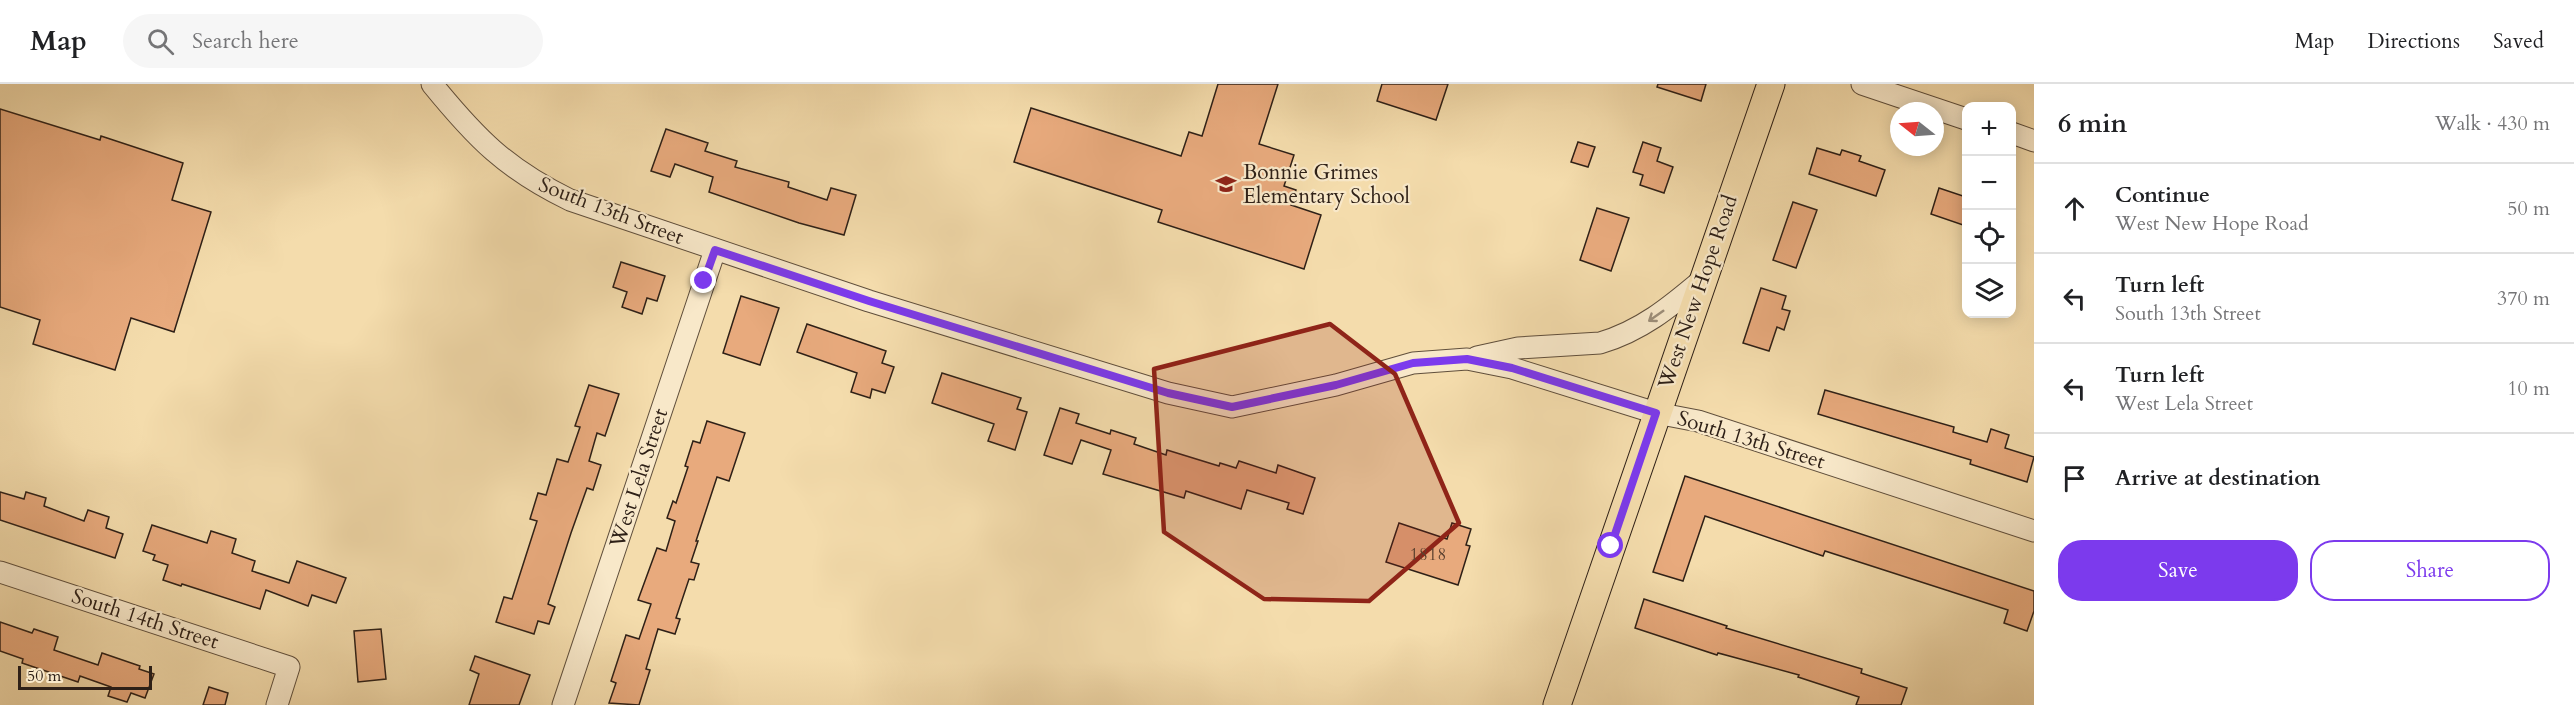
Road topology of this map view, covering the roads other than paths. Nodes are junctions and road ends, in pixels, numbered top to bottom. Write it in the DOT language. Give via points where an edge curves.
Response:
graph roads {
  1 [pos="432,84"];
  2 [pos="1771,84"];
  3 [pos="1862,84"];
  4 [pos="1962,117"];
  5 [pos="2016,134"];
  6 [pos="2034,141"];
  7 [pos="715,250"];
  8 [pos="1702,280"];
  9 [pos="1467,359"];
  10 [pos="1656,413"];
  11 [pos="2034,531"];
  12 [pos="0,572"];
  13 [pos="277,705"];
  14 [pos="563,705"];
  15 [pos="1557,705"];
  1 -- 7 [label="street, South 13th Street" via="462,121 503,161 536,183 570,200"];
  2 -- 8 [label="main road, West New Hope Road"];
  3 -- 4 [label="street"];
  5 -- 6 [label="street"];
  7 -- 9 [label="street, South 13th Street" via="1168,393 1232,407 1336,385 1413,363"];
  7 -- 14 [label="street, West Lela Street"];
  8 -- 9 [label="street, one-way" via="1656,318 1613,339 1518,348"];
  8 -- 10 [label="main road, West New Hope Road"];
  9 -- 10 [label="street, South 13th Street" via="1512,368"];
  10 -- 11 [label="street, South 13th Street" via="1713,426"];
  10 -- 15 [label="main road, West New Hope Road"];
  12 -- 13 [label="street, South 14th Street" via="289,667"];
}
